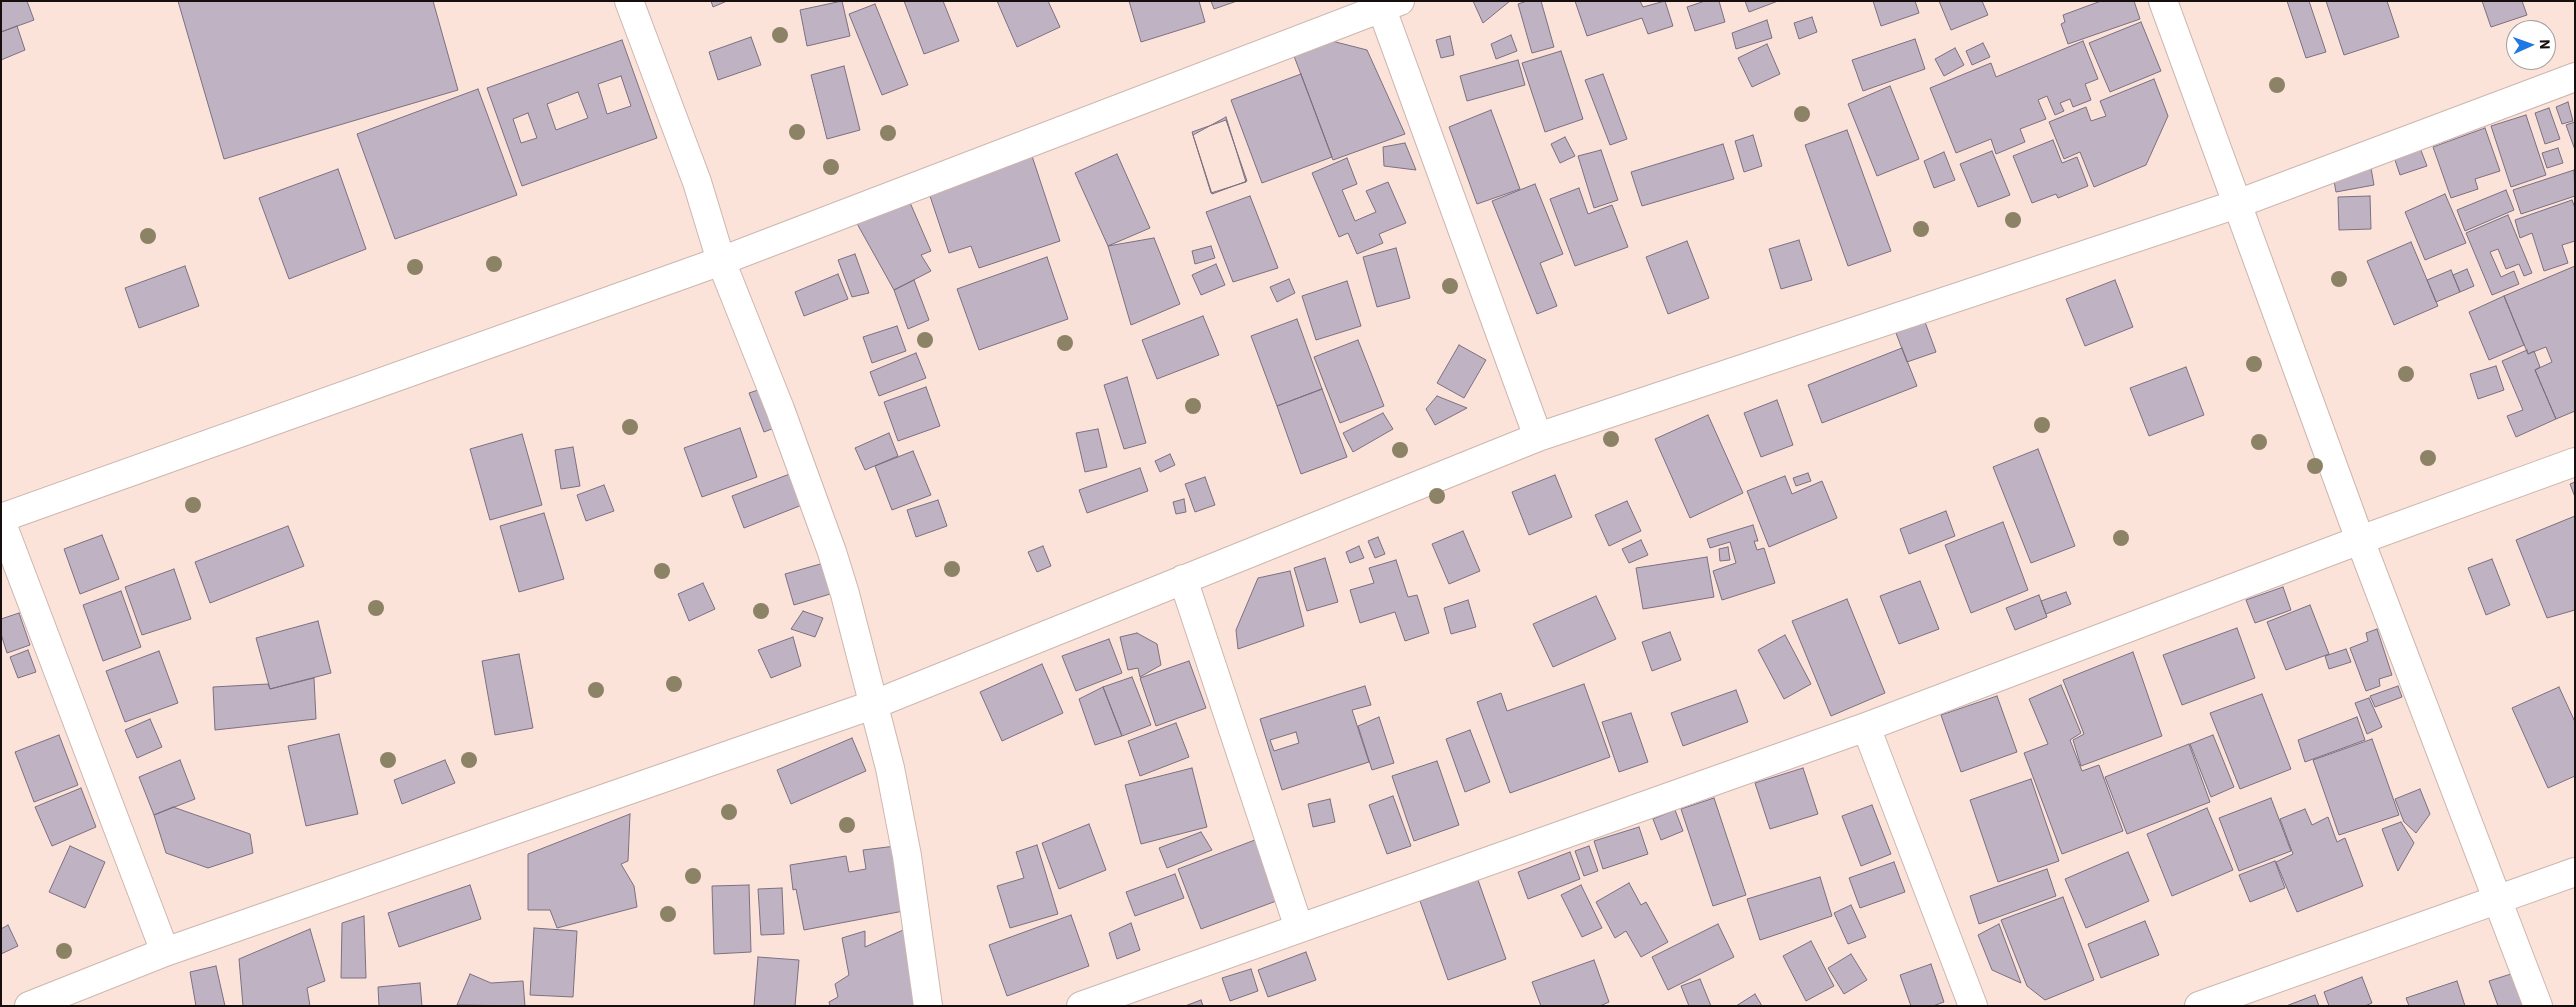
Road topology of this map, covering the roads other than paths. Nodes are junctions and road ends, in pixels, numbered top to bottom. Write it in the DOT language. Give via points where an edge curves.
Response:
graph roads {
  1 [pos="629,1"];
  2 [pos="2163,1"];
  3 [pos="1387,4"];
  4 [pos="2575,77"];
  5 [pos="2237,204"];
  6 [pos="721,261"];
  7 [pos="1538,437"];
  8 [pos="2575,462"];
  9 [pos="1,519"];
  10 [pos="2360,540"];
  11 [pos="1183,579"];
  12 [pos="875,704"];
  13 [pos="1866,727"];
  14 [pos="2575,872"];
  15 [pos="2498,900"];
  16 [pos="1299,928"];
  17 [pos="165,952"];
  18 [pos="78,997"];
  19 [pos="29,1006"];
  20 [pos="928,1006"];
  21 [pos="1081,1006"];
  22 [pos="1973,1006"];
  23 [pos="2199,1006"];
  24 [pos="2538,1006"];
  1 -- 6 [label="street" via="697,182"];
  2 -- 5 [label="street"];
  3 -- 6 [label="street"];
  3 -- 7 [label="street"];
  4 -- 5 [label="street"];
  5 -- 7 [label="street"];
  5 -- 10 [label="street"];
  6 -- 9 [label="street"];
  6 -- 12 [label="street" via="832,552"];
  7 -- 11 [label="street"];
  8 -- 10 [label="street"];
  9 -- 17 [label="street"];
  10 -- 13 [label="street"];
  10 -- 15 [label="street"];
  11 -- 12 [label="street"];
  11 -- 16 [label="street"];
  12 -- 17 [label="street"];
  12 -- 20 [label="street" via="907,856"];
  13 -- 16 [label="street"];
  13 -- 22 [label="street"];
  14 -- 15 [label="street"];
  15 -- 23 [label="street"];
  15 -- 24 [label="street"];
  16 -- 21 [label="street"];
  17 -- 18 [label="street"];
  18 -- 19 [label="street"];
}
